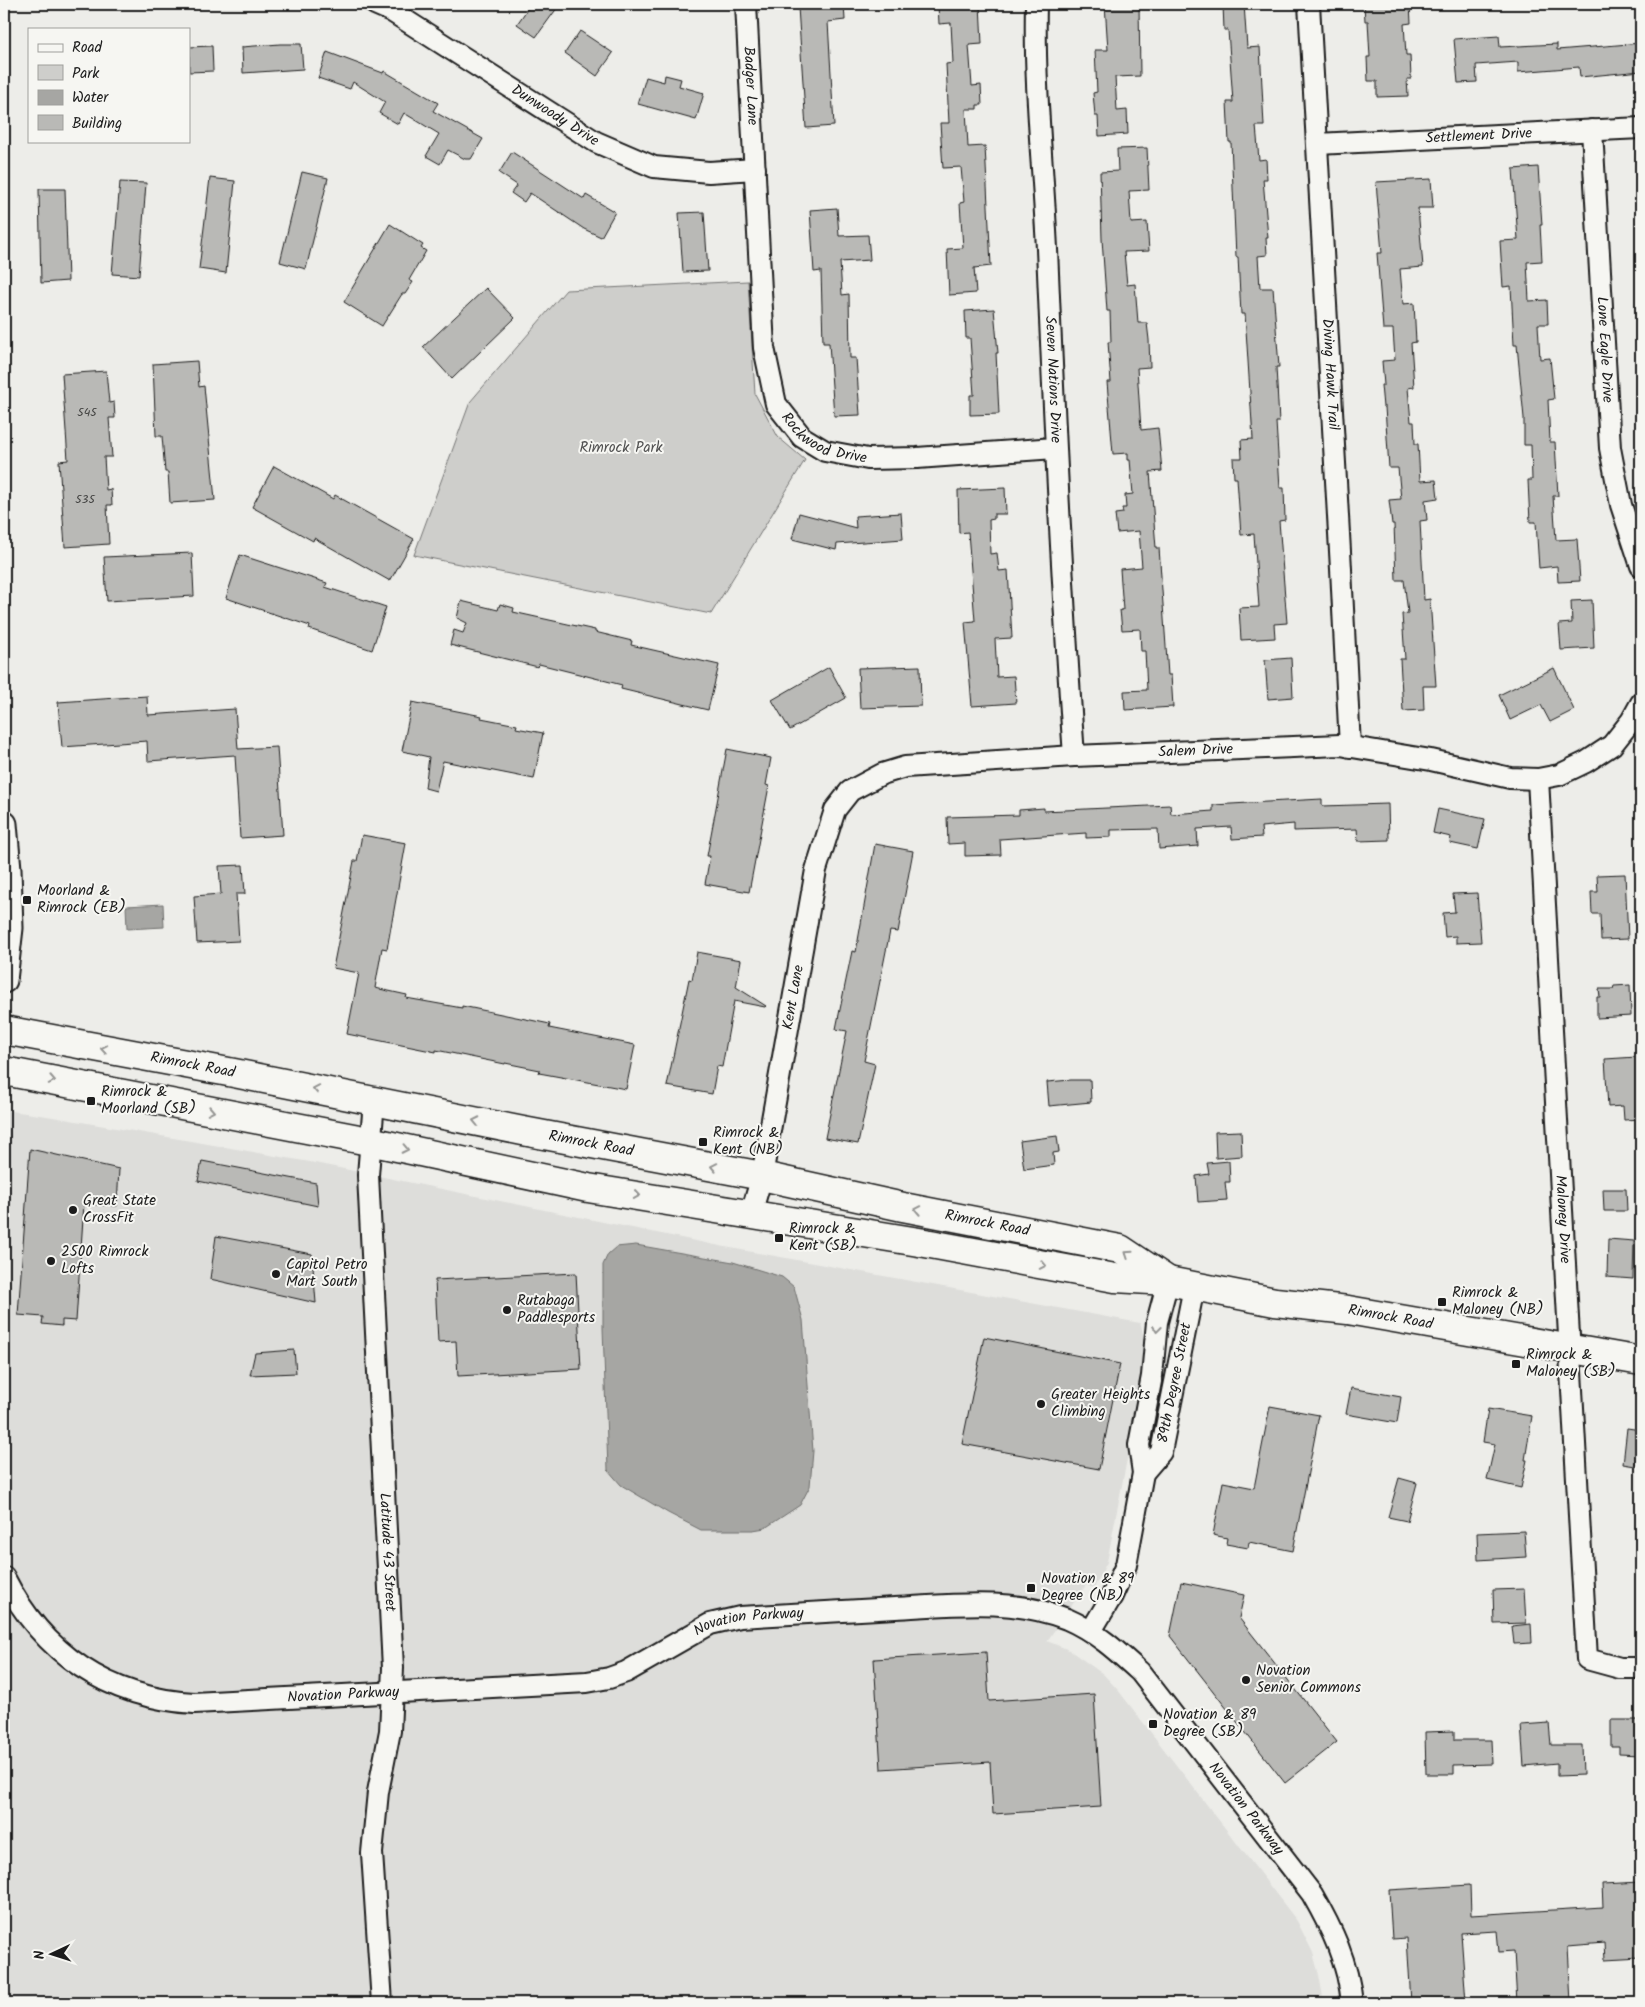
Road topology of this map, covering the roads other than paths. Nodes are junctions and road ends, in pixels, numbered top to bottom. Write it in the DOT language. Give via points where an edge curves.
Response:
graph roads {
  1 [pos="375,4"];
  2 [pos="746,4"];
  3 [pos="1036,4"];
  4 [pos="1309,4"];
  5 [pos="1641,128"];
  6 [pos="1592,130"];
  7 [pos="1317,144"];
  8 [pos="755,169"];
  9 [pos="1056,448"];
  10 [pos="1641,566"];
  11 [pos="1641,704"];
  12 [pos="1350,747"];
  13 [pos="1074,756"];
  14 [pos="1538,780"];
  15 [pos="854,789"];
  16 [pos="4,824"];
  17 [pos="4,980"];
  18 [pos="4,1030"];
  19 [pos="4,1071"];
  20 [pos="374,1101"];
  21 [pos="369,1141"];
  22 [pos="762,1176"];
  23 [pos="752,1214"];
  24 [pos="1181,1284"];
  25 [pos="1569,1347"];
  26 [pos="1641,1361"];
  27 [pos="1143,1473"];
  28 [pos="4,1577"];
  29 [pos="1091,1631"];
  30 [pos="1641,1668"];
  31 [pos="393,1693"];
  32 [pos="382,2003"];
  33 [pos="1352,2003"];
  1 -- 8 [label="street, Dunwoody Drive" via="391,11 596,142 654,167 709,172"];
  2 -- 8 [label="street, Badger Lane"];
  3 -- 9 [label="street, Seven Nations Drive" via="1035,52"];
  4 -- 7 [label="street, Diving Hawk Trail"];
  5 -- 6 [label="street, Settlement Drive"];
  6 -- 7 [label="street, Settlement Drive"];
  6 -- 10 [label="street, Lone Eagle Drive" via="1610,448 1621,505"];
  7 -- 12 [label="street, Diving Hawk Trail"];
  8 -- 9 [label="street, Rockwood Drive" via="764,348 776,404 802,437 825,451 868,459"];
  9 -- 13 [label="street, Seven Nations Drive"];
  11 -- 14 [label="street" via="1612,745 1559,775"];
  12 -- 13 [label="street, Salem Drive"];
  12 -- 14 [label="street, Salem Drive" via="1432,760 1510,778"];
  13 -- 15 [label="street, Salem Drive" via="905,767 882,774"];
  14 -- 25 [label="street, Maloney Drive"];
  15 -- 22 [label="street, Kent Lane" via="835,810 816,870"];
  16 -- 17 [label="street" via="10,928"];
  20 -- 18 [label="main road, Rimrock Road, one-way"];
  19 -- 21 [label="main road, Rimrock Road, one-way"];
  20 -- 21 [label="street, Latitude 43 Street"];
  22 -- 20 [label="main road, Rimrock Road, one-way"];
  21 -- 23 [label="main road, Rimrock Road, one-way" via="588,1188"];
  21 -- 31 [label="street, Latitude 43 Street"];
  22 -- 23 [label="street, Kent Lane"];
  24 -- 22 [label="main road, Rimrock Road, one-way" via="1120,1249"];
  23 -- 24 [label="main road, Rimrock Road, one-way" via="1115,1278"];
  24 -- 25 [label="main road, Rimrock Road" via="1275,1302 1348,1310"];
  24 -- 27 [label="street, 89th Degree Street" via="1161,1452"];
  24 -- 27 [label="street, 89th Degree Street, one-way" via="1157,1322 1152,1376 1139,1444"];
  25 -- 26 [label="main road, Rimrock Road"];
  25 -- 30 [label="street, Maloney Drive" via="1587,1659 1620,1668"];
  27 -- 29 [label="street, 89th Degree Street" via="1126,1566"];
  28 -- 31 [label="street, Novation Parkway" via="35,1627 62,1654 99,1679 142,1695 194,1703"];
  29 -- 31 [label="street, Novation Parkway" via="1067,1619 1003,1604 740,1617 710,1624 626,1672 608,1678 587,1682"];
  29 -- 33 [label="street, Novation Parkway" via="1140,1672 1312,1894 1329,1922 1343,1956"];
  31 -- 32 [label="street, Latitude 43 Street" via="372,1853"];
}
